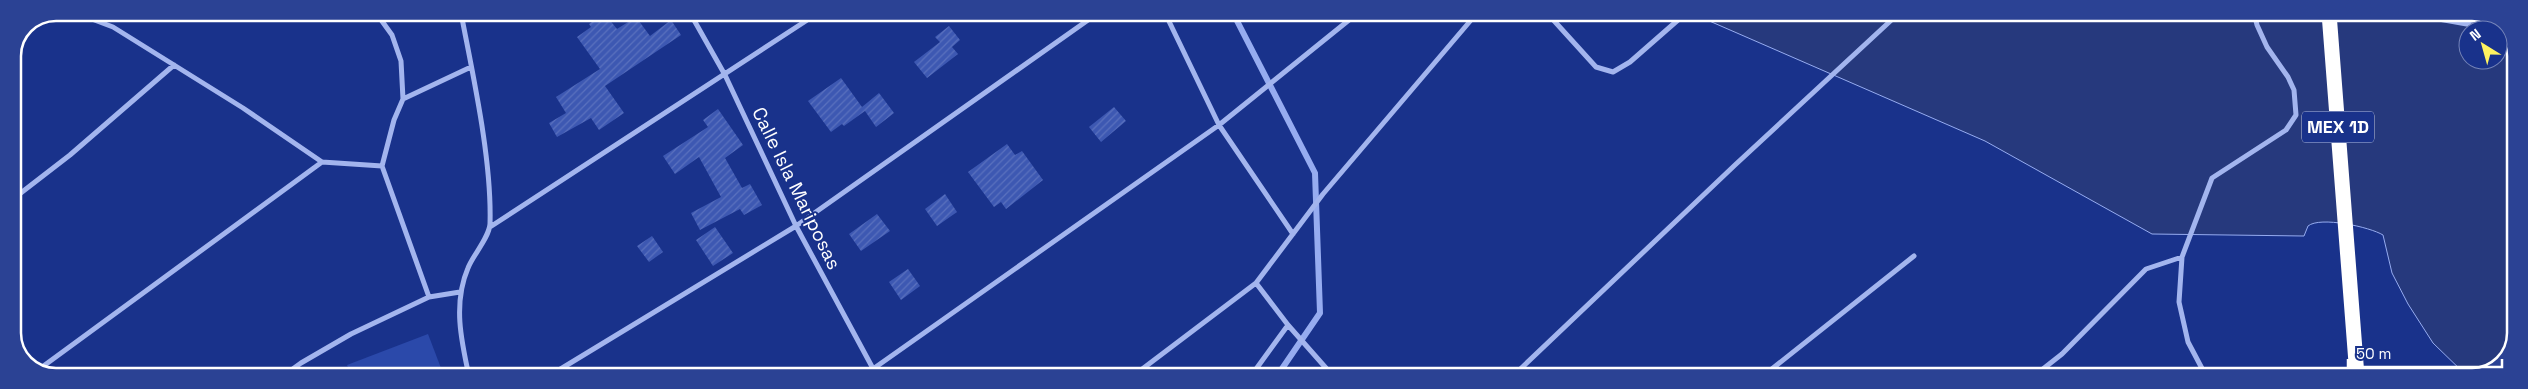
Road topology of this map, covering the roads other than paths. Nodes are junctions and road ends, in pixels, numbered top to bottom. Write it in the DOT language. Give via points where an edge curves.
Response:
graph roads {
  1 [pos="98,21"];
  2 [pos="382,21"];
  3 [pos="463,21"];
  4 [pos="695,21"];
  5 [pos="806,21"];
  6 [pos="1086,21"];
  7 [pos="1169,21"];
  8 [pos="1347,22"];
  9 [pos="1470,22"];
  10 [pos="1555,22"];
  11 [pos="1676,22"];
  12 [pos="1889,22"];
  13 [pos="2256,22"];
  14 [pos="2330,22"];
  15 [pos="174,65"];
  16 [pos="471,67"];
  17 [pos="725,75"];
  18 [pos="404,98"];
  19 [pos="1219,125"];
  20 [pos="322,162"];
  21 [pos="382,166"];
  22 [pos="21,193"];
  23 [pos="796,226"];
  24 [pos="490,227"];
  25 [pos="1293,234"];
  26 [pos="1914,256"];
  27 [pos="2182,257"];
  28 [pos="1256,283"];
  29 [pos="460,292"];
  30 [pos="429,297"];
  31 [pos="1288,325"];
  32 [pos="44,366"];
  33 [pos="296,367"];
  34 [pos="467,367"];
  35 [pos="563,367"];
  36 [pos="872,367"];
  37 [pos="877,367"];
  38 [pos="1144,367"];
  39 [pos="1257,367"];
  40 [pos="1326,368"];
  41 [pos="1522,368"];
  42 [pos="1773,368"];
  43 [pos="2044,368"];
  44 [pos="2202,368"];
  45 [pos="2356,368"];
  1 -- 15 [label="street"];
  2 -- 18 [label="street" via="392,35 401,61"];
  3 -- 16 [label="street"];
  4 -- 17 [label="street, Calle Isla Mariposas"];
  5 -- 17 [label="street"];
  6 -- 23 [label="street"];
  7 -- 19 [label="street"];
  8 -- 19 [label="street"];
  9 -- 25 [label="street" via="1323,194"];
  10 -- 11 [label="street" via="1596,67 1613,72 1630,62"];
  12 -- 41 [label="street" via="1728,170"];
  13 -- 27 [label="street" via="2266,46 2294,90 2296,115 2286,130 2212,178"];
  14 -- 45 [label="highway, MEX 1D"];
  15 -- 20 [label="street"];
  15 -- 22 [label="street"];
  16 -- 18 [label="street"];
  16 -- 24 [label="street" via="483,141"];
  17 -- 23 [label="street, Calle Isla Mariposas"];
  17 -- 24 [label="street"];
  18 -- 21 [label="street" via="394,120"];
  19 -- 25 [label="street"];
  19 -- 37 [label="street"];
  20 -- 21 [label="street"];
  20 -- 32 [label="street"];
  21 -- 30 [label="street"];
  23 -- 35 [label="street"];
  23 -- 36 [label="street, Calle Isla Mariposas"];
  24 -- 29 [label="street" via="468,267"];
  25 -- 28 [label="street"];
  26 -- 42 [label="street"];
  27 -- 43 [label="street" via="2146,269"];
  27 -- 44 [label="street" via="2179,302 2188,342"];
  28 -- 31 [label="street"];
  28 -- 38 [label="street"];
  29 -- 30 [label="street"];
  29 -- 34 [label="street" via="461,339"];
  30 -- 33 [label="street" via="351,334"];
  31 -- 39 [label="street"];
  31 -- 40 [label="street"];
}
